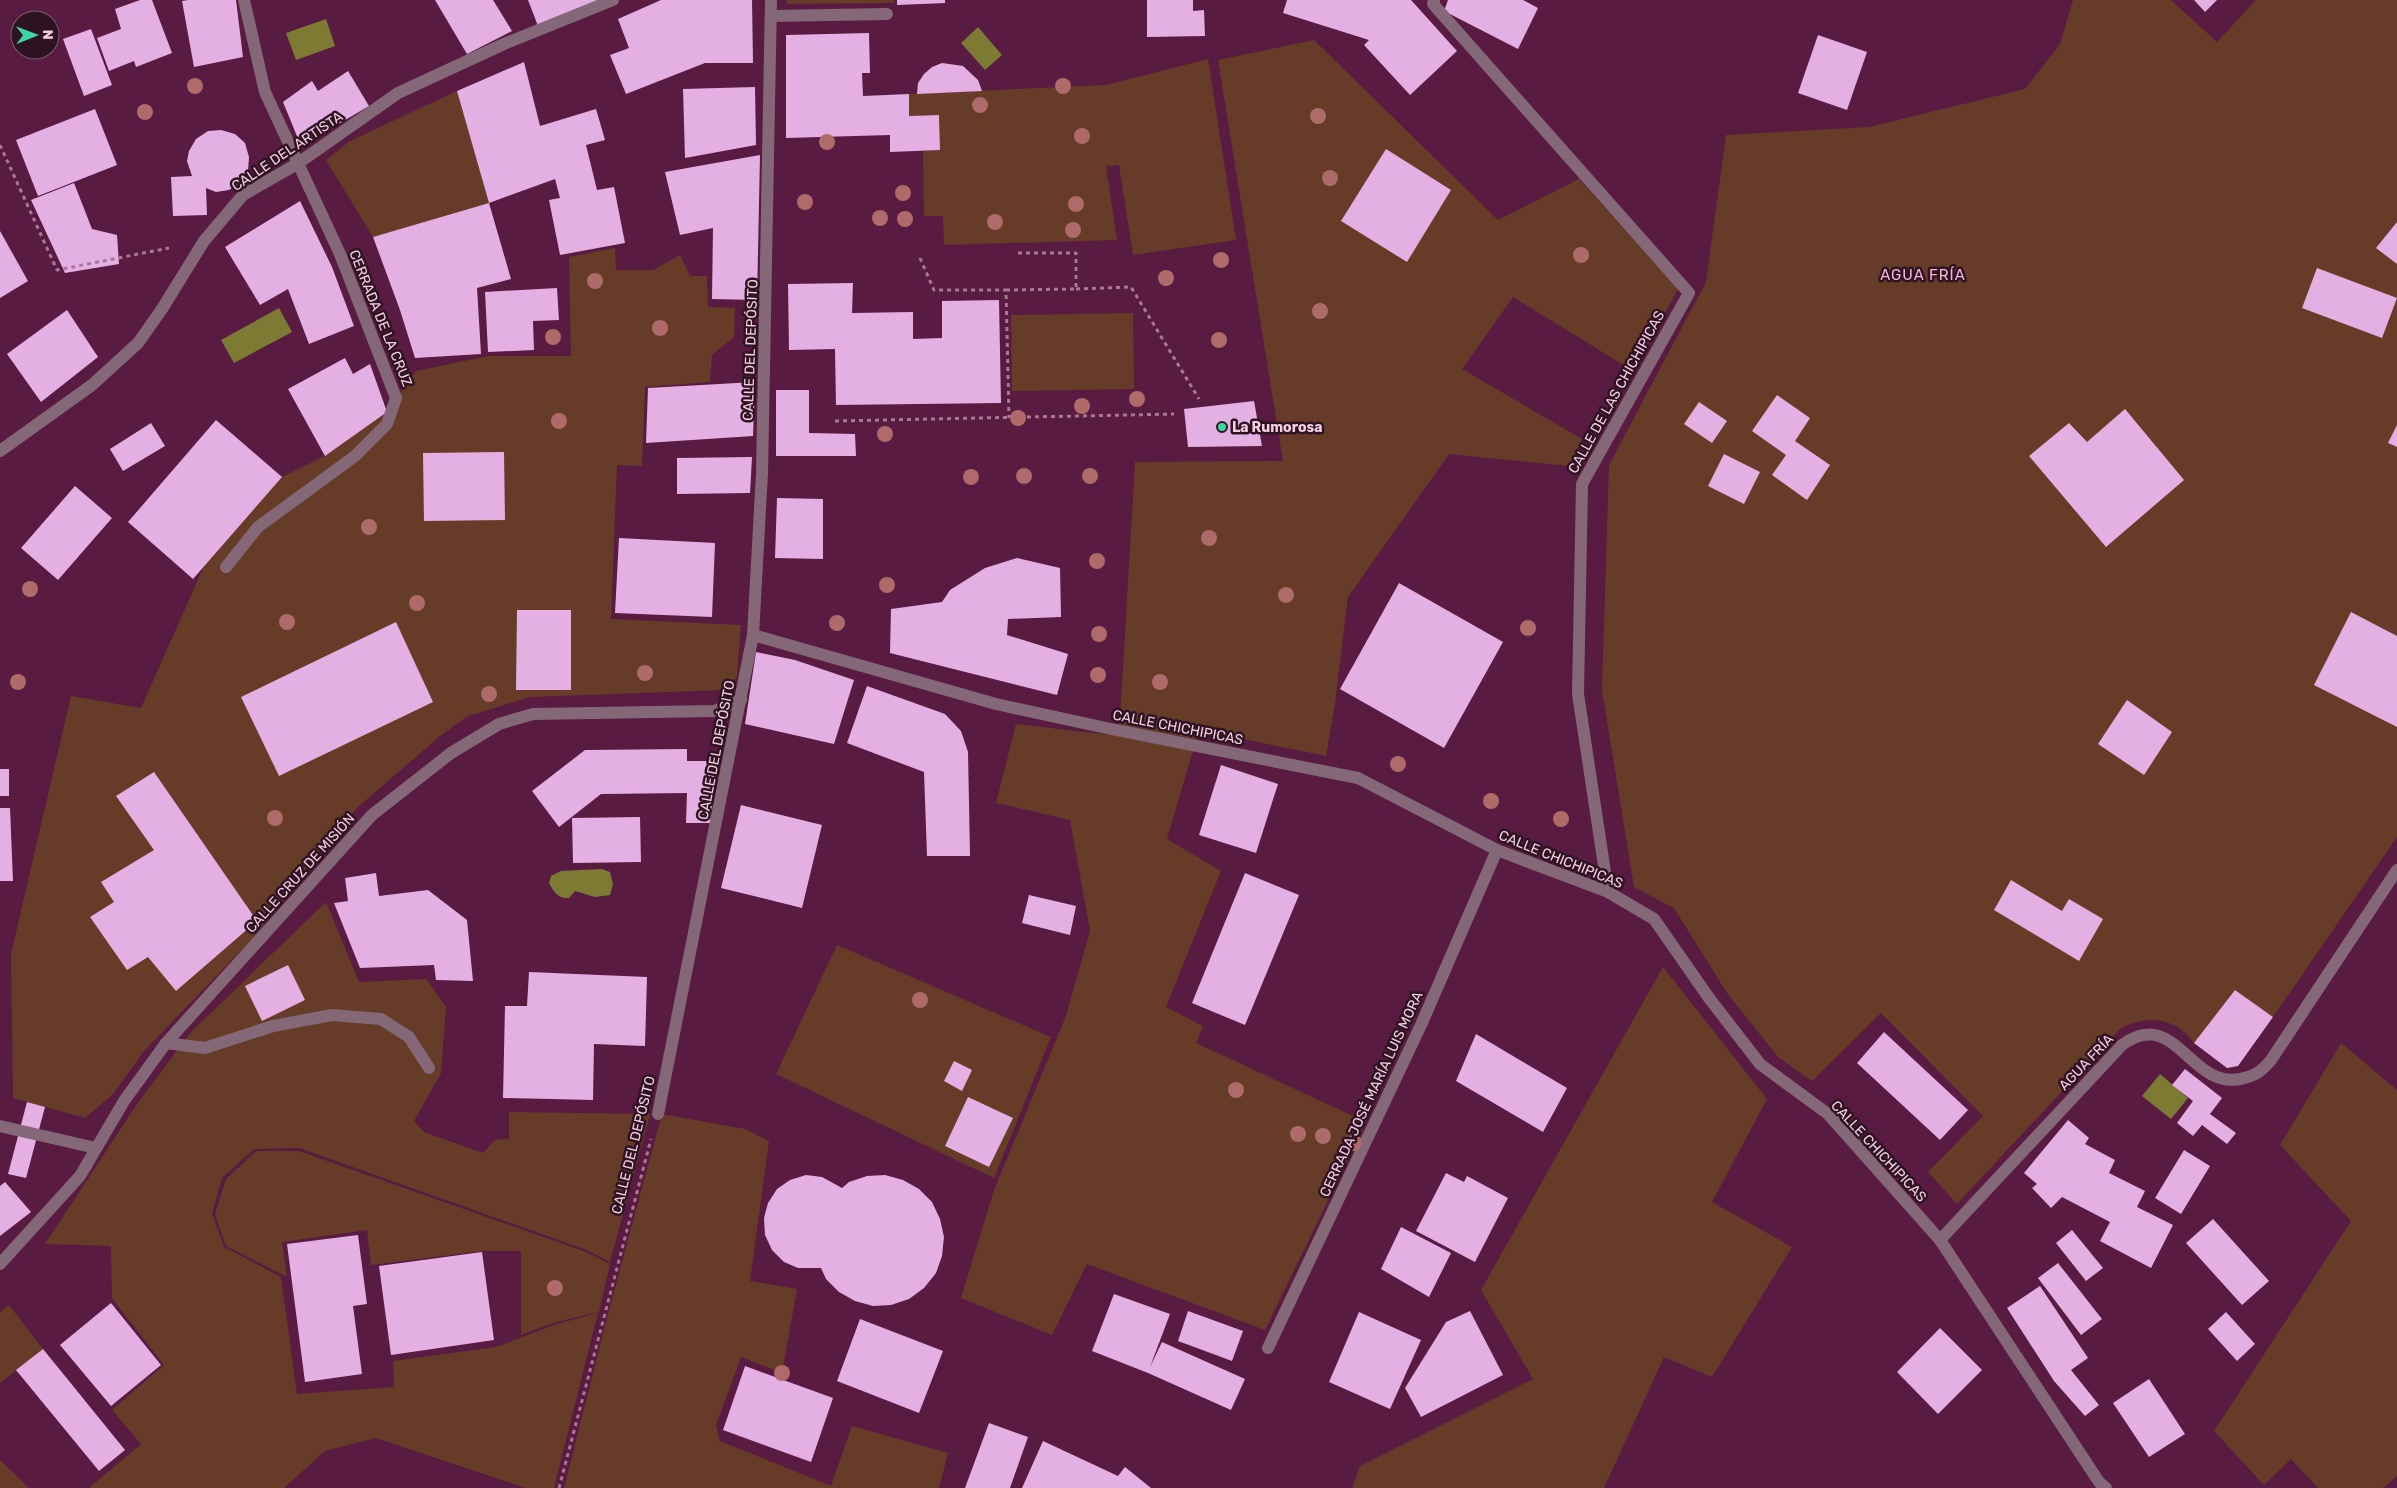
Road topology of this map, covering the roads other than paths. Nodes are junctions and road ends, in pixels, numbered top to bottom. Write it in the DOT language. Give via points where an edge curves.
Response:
graph roads {
  1 [pos="244,0"];
  2 [pos="613,0"];
  3 [pos="771,0"];
  4 [pos="1434,2"];
  5 [pos="887,14"];
  6 [pos="772,16"];
  7 [pos="296,164"];
  8 [pos="0,451"];
  9 [pos="226,567"];
  10 [pos="753,635"];
  11 [pos="741,700"];
  12 [pos="1497,850"];
  13 [pos="2397,870"];
  14 [pos="1608,892"];
  15 [pos="166,1043"];
  16 [pos="429,1068"];
  17 [pos="658,1114"];
  18 [pos="0,1126"];
  19 [pos="96,1148"];
  20 [pos="1940,1240"];
  21 [pos="0,1264"];
  22 [pos="1268,1348"];
  23 [pos="2106,1488"];
  1 -- 7 [label="street, CERRADA DE LA CRUZ" via="265,92"];
  2 -- 7 [label="street, CALLE DEL ARTISTA" via="504,44 398,93"];
  3 -- 6 [label="street, CALLE DEL DEPÓSITO"];
  4 -- 14 [label="street, CALLE DE LAS CHICHIPICAS" via="1689,293 1582,484 1578,694"];
  5 -- 6 [label="street"];
  6 -- 10 [label="street, CALLE DEL DEPÓSITO" via="761,482"];
  7 -- 8 [label="street, CALLE DEL ARTISTA" via="243,195 204,241 138,343 92,385"];
  7 -- 9 [label="street, CERRADA DE LA CRUZ" via="340,254 396,398 387,424 355,456 258,527"];
  10 -- 11 [label="street, CALLE DEL DEPÓSITO"];
  10 -- 12 [label="street, CALLE CHICHIPICAS" via="996,704 1358,778"];
  11 -- 15 [label="street, CALLE CRUZ DE MISIÓN" via="714,711 533,714 499,724 451,753 372,815"];
  11 -- 17 [label="street, CALLE DEL DEPÓSITO"];
  12 -- 14 [label="street, CALLE CHICHIPICAS"];
  12 -- 22 [label="street, CERRADA JOSÉ MARÍA LUIS MORA" via="1421,1025"];
  13 -- 20 [label="street, AGUA FRÍA" via="2271,1060 2256,1076 2236,1080 2213,1077 2166,1038 2150,1034 2134,1037 2122,1045"];
  14 -- 20 [label="street, CALLE CHICHIPICAS" via="1654,919 1760,1064 1828,1114"];
  15 -- 16 [label="street" via="205,1048 273,1026 332,1015 381,1019 409,1037"];
  15 -- 19 [label="street, CALLE CRUZ DE MISIÓN" via="124,1101"];
  18 -- 19 [label="street"];
  19 -- 21 [label="street, CALLE CRUZ DE MISIÓN" via="63,1197"];
  20 -- 23 [label="street, CALLE CHICHIPICAS"];
}
